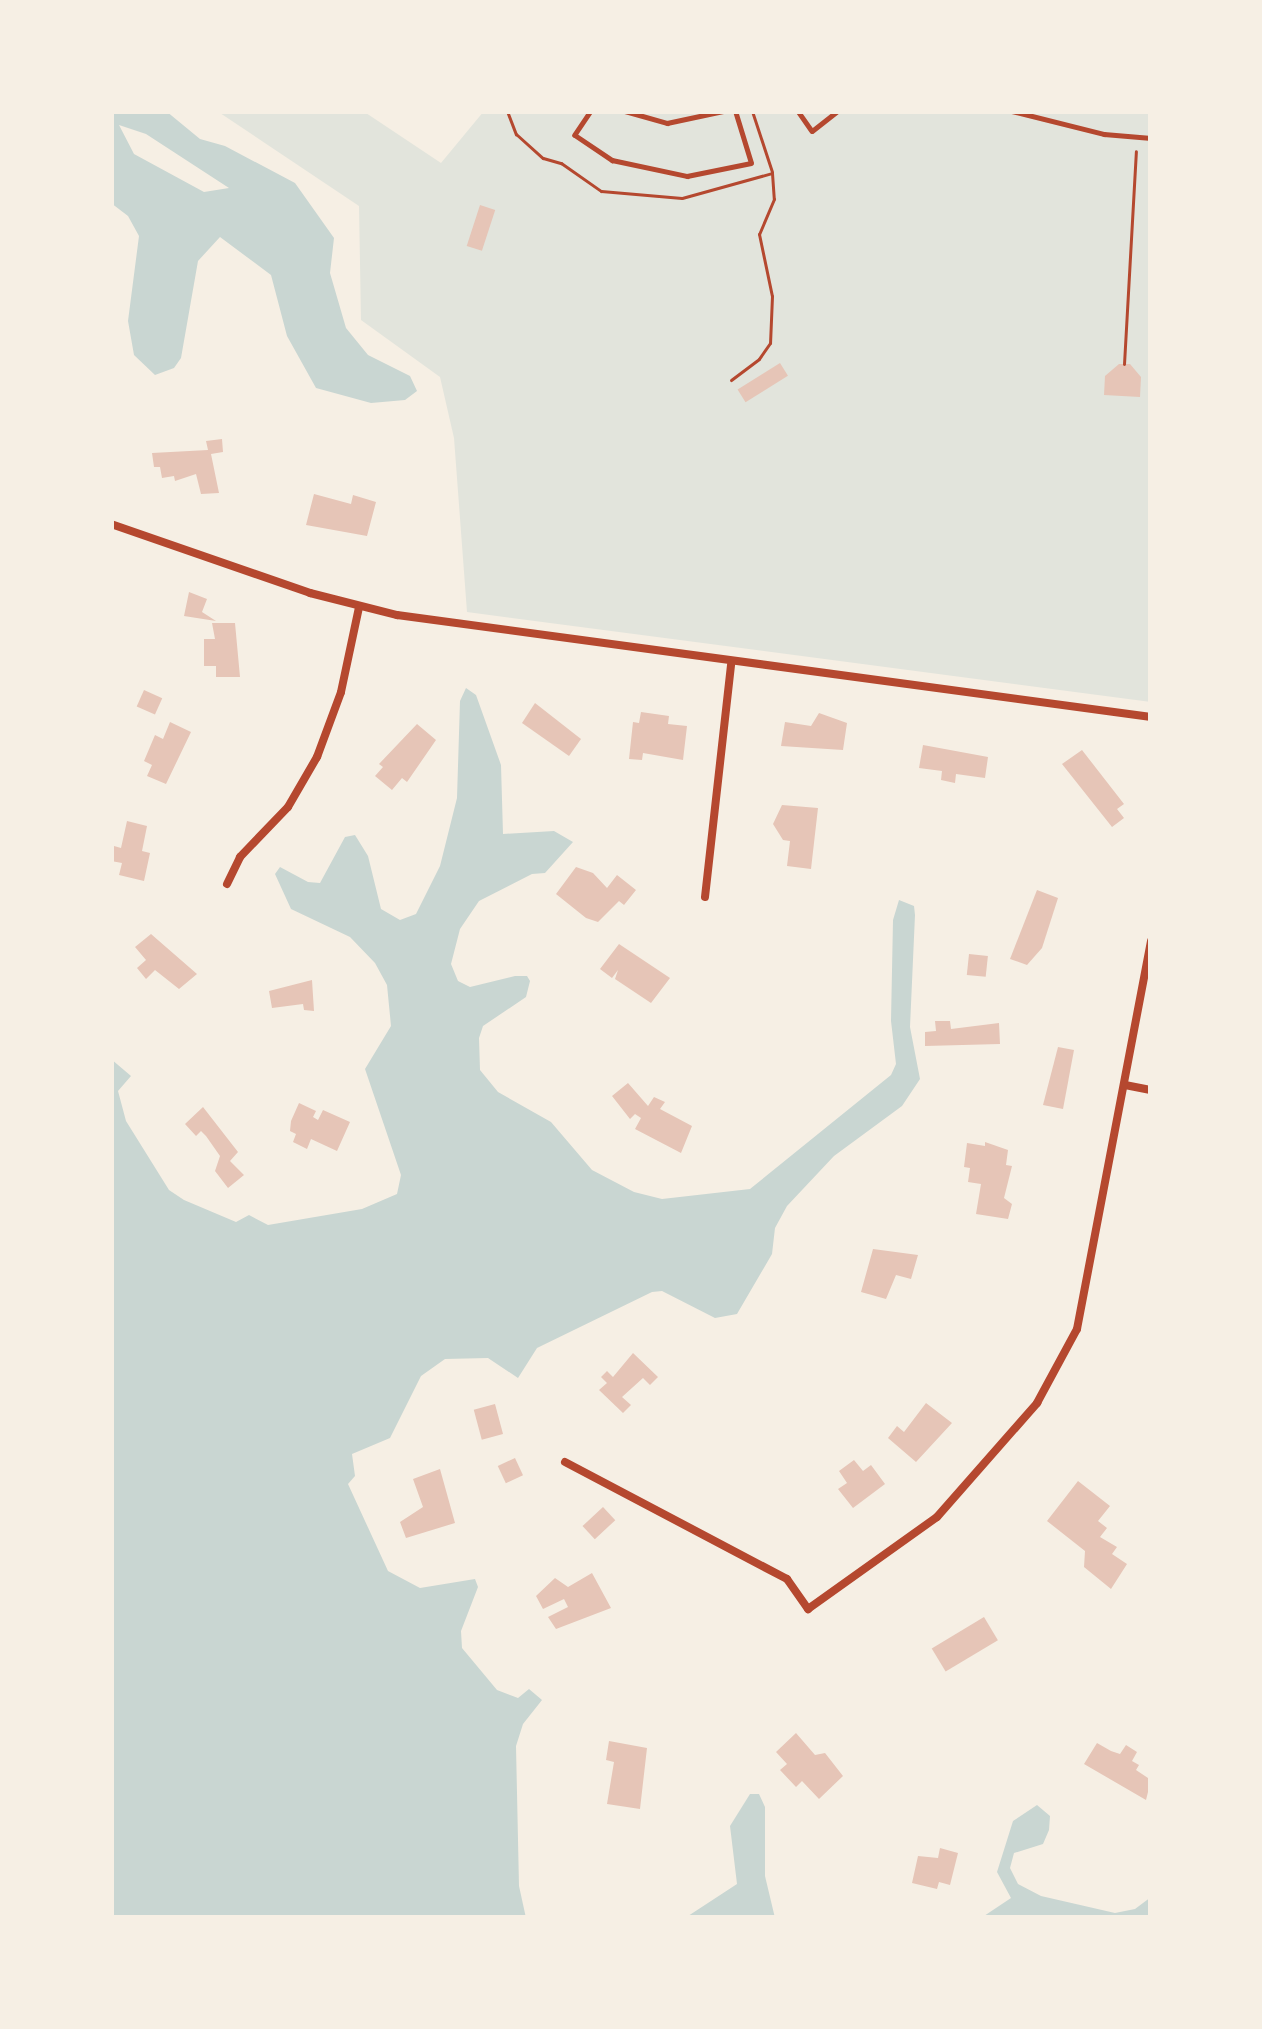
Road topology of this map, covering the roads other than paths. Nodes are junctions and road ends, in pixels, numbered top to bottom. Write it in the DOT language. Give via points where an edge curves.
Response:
graph roads {
  1 [pos="590,111"];
  2 [pos="625,111"];
  3 [pos="723,111"];
  4 [pos="735,111"];
  5 [pos="797,111"];
  6 [pos="838,111"];
  7 [pos="1012,111"];
  8 [pos="1151,138"];
  9 [pos="111,524"];
  10 [pos="359,607"];
  11 [pos="731,664"];
  12 [pos="1151,717"];
  13 [pos="227,884"];
  14 [pos="705,897"];
  15 [pos="1151,941"];
  16 [pos="1125,1085"];
  17 [pos="1151,1090"];
  18 [pos="565,1462"];
  1 -- 4 [label="lane" via="575,135 593,148 647,171 687,176 751,163"];
  2 -- 3 [label="lane" via="667,123"];
  5 -- 6 [label="lane" via="812,131"];
  7 -- 8 [label="lane"];
  9 -- 10 [label="street"];
  10 -- 11 [label="street"];
  10 -- 13 [label="street" via="319,755"];
  11 -- 12 [label="street"];
  11 -- 14 [label="street"];
  15 -- 16 [label="street"];
  16 -- 17 [label="street"];
  16 -- 18 [label="street" via="1087,1298 1064,1359 964,1490 868,1569 808,1609 787,1579"];
}
